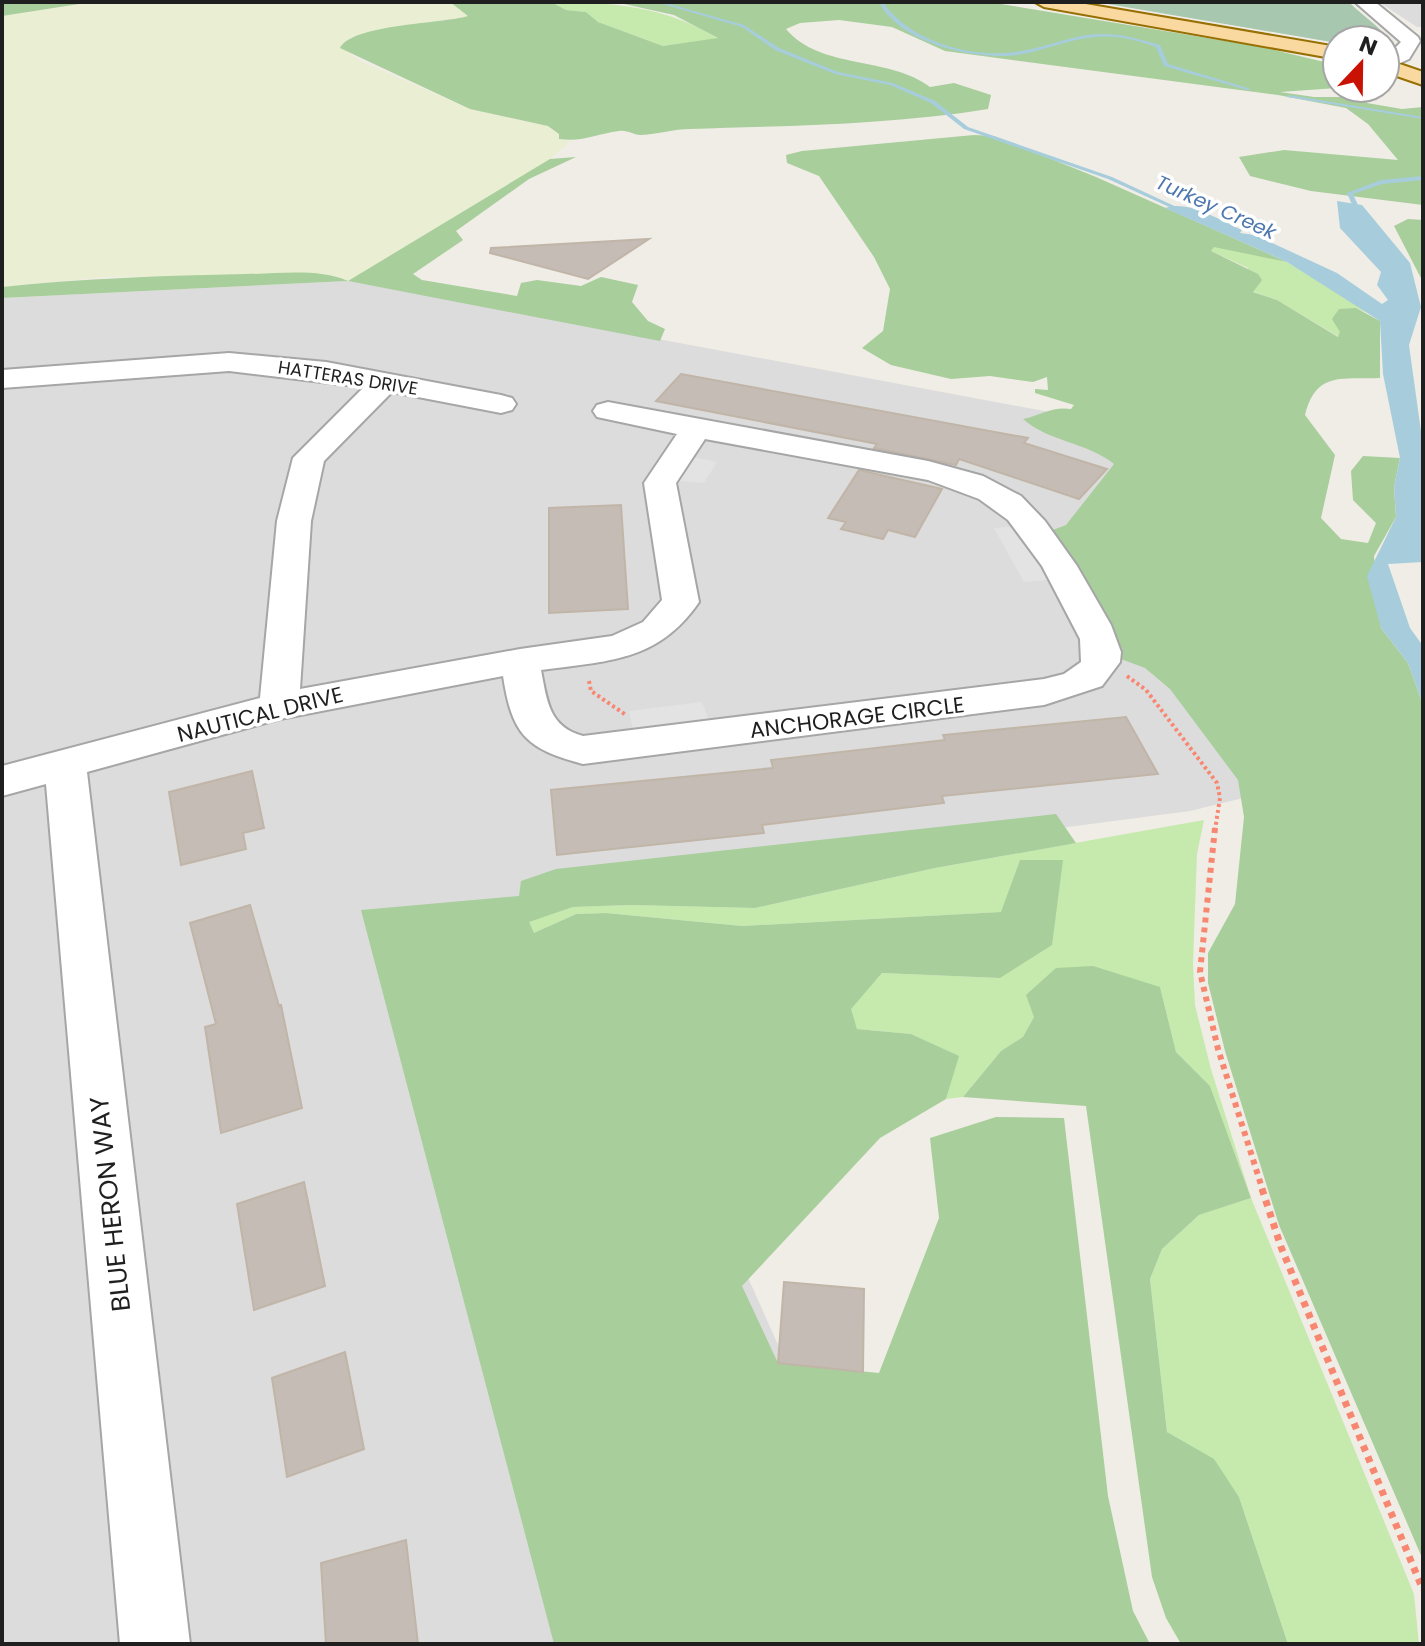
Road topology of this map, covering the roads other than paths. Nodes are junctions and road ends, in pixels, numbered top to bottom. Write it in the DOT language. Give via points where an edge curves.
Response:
graph roads {
  1 [pos="1044,2"];
  2 [pos="1364,2"];
  3 [pos="1391,24"];
  4 [pos="1401,33"];
  5 [pos="1321,50"];
  6 [pos="1401,56"];
  7 [pos="1401,71"];
  8 [pos="1423,79"];
  9 [pos="2,379"];
  10 [pos="385,383"];
  11 [pos="501,404"];
  12 [pos="608,411"];
  13 [pos="697,429"];
  14 [pos="520,661"];
  15 [pos="279,706"];
  16 [pos="65,764"];
  17 [pos="2,781"];
  18 [pos="155,1644"];
  1 -- 5 [label="main road"];
  2 -- 3 [label="street"];
  4 -- 6 [label="street" via="1411,41"];
  7 -- 8 [label="main road"];
  9 -- 10 [label="street, HATTERAS DRIVE" via="229,362 326,371"];
  10 -- 11 [label="street, HATTERAS DRIVE"];
  10 -- 15 [label="street" via="309,458 294,521"];
  12 -- 13 [label="street"];
  13 -- 14 [label="street" via="660,483 681,602 669,618 642,639 621,647"];
  13 -- 14 [label="street, ANCHORAGE CIRCLE" via="931,473 1001,497 1035,528 1092,625 1102,650 1100,666 1079,683 1044,692 583,750 551,742 537,728"];
  14 -- 15 [label="street, NAUTICAL DRIVE"];
  15 -- 16 [label="street, NAUTICAL DRIVE"];
  16 -- 17 [label="street, NAUTICAL DRIVE"];
  16 -- 18 [label="street, BLUE HERON WAY"];
}
